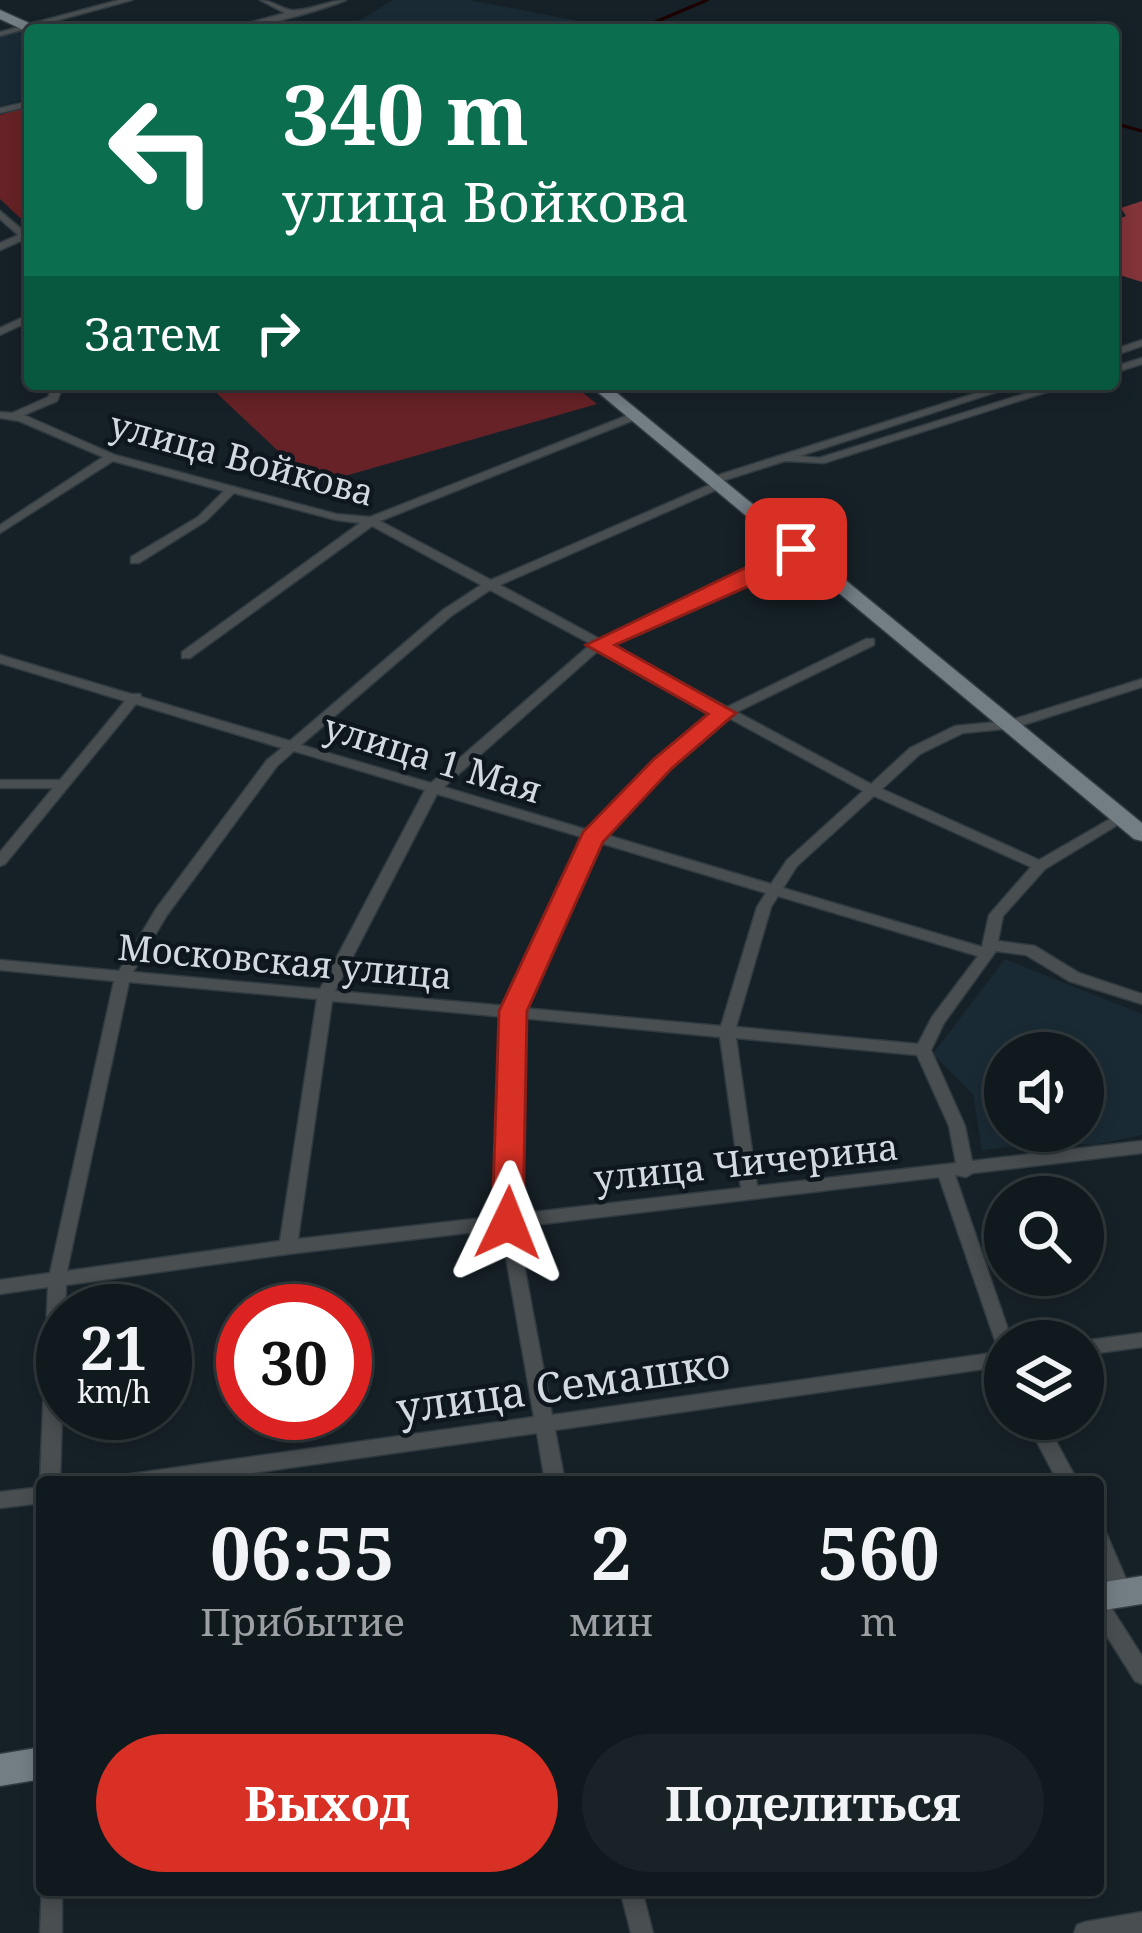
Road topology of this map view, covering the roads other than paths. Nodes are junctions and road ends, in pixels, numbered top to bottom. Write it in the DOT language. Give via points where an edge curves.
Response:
graph roads {
  1 [pos="128,0"];
  2 [pos="265,0"];
  3 [pos="342,0"];
  4 [pos="294,13"];
  5 [pos="308,20"];
  6 [pos="45,24"];
  7 [pos="250,24"];
  8 [pos="0,214"];
  9 [pos="24,235"];
  10 [pos="56,390"];
  11 [pos="603,390"];
  12 [pos="997,390"];
  13 [pos="1048,390"];
  14 [pos="32,415"];
  15 [pos="635,416"];
  16 [pos="2,418"];
  17 [pos="111,457"];
  18 [pos="784,457"];
  19 [pos="716,483"];
  20 [pos="233,488"];
  21 [pos="371,520"];
  22 [pos="0,530"];
  23 [pos="796,549"];
  24 [pos="135,560"];
  25 [pos="488,586"];
  26 [pos="871,642"];
  27 [pos="597,645"];
  28 [pos="186,655"];
  29 [pos="0,658"];
  30 [pos="1142,683"];
  31 [pos="135,697"];
  32 [pos="724,713"];
  33 [pos="1009,725"];
  34 [pos="289,746"];
  35 [pos="0,784"];
  36 [pos="61,784"];
  37 [pos="869,788"];
  38 [pos="432,790"];
  39 [pos="1123,818"];
  40 [pos="1142,834"];
  41 [pos="592,838"];
  42 [pos="0,861"];
  43 [pos="1040,866"];
  44 [pos="773,888"];
  45 [pos="990,949"];
  46 [pos="0,965"];
  47 [pos="123,976"];
  48 [pos="326,993"];
  49 [pos="1142,999"];
  50 [pos="513,1011"];
  51 [pos="727,1031"];
  52 [pos="923,1050"];
  53 [pos="1142,1147"];
  54 [pos="956,1173"];
  55 [pos="750,1192"];
  56 [pos="508,1223"];
  57 [pos="288,1247"];
  58 [pos="57,1279"];
  59 [pos="0,1287"];
  60 [pos="997,1320"];
  61 [pos="1142,1340"];
  62 [pos="1104,1345"];
  63 [pos="984,1362"];
  64 [pos="547,1422"];
  65 [pos="1045,1440"];
  66 [pos="50,1476"];
  67 [pos="173,1476"];
  68 [pos="554,1476"];
  69 [pos="1065,1476"];
  70 [pos="36,1496"];
  71 [pos="0,1500"];
  72 [pos="1104,1558"];
  73 [pos="1115,1596"];
  74 [pos="1142,1674"];
  75 [pos="36,1764"];
  76 [pos="0,1770"];
  77 [pos="51,1896"];
  78 [pos="633,1896"];
  79 [pos="1142,1923"];
  80 [pos="51,1933"];
  81 [pos="642,1933"];
  82 [pos="1085,1933"];
  1 -- 6 [label="street"];
  2 -- 4 [label="street"];
  3 -- 4 [label="street"];
  4 -- 5 [label="street"];
  4 -- 7 [label="street"];
  8 -- 9 [label="street"];
  10 -- 14 [label="street"];
  11 -- 15 [label="main road"];
  12 -- 18 [label="street"];
  13 -- 18 [label="street" via="820,461"];
  14 -- 16 [label="street, улица Войкова"];
  14 -- 17 [label="street, улица Войкова"];
  15 -- 19 [label="main road"];
  15 -- 21 [label="street"];
  17 -- 20 [label="street, улица Войкова"];
  17 -- 22 [label="street"];
  18 -- 19 [label="street"];
  19 -- 23 [label="main road"];
  19 -- 25 [label="street"];
  20 -- 21 [label="street, улица Войкова"];
  20 -- 24 [label="street" via="202,519"];
  21 -- 25 [label="street, улица Войкова"];
  21 -- 28 [label="street"];
  23 -- 27 [label="street" via="758,574"];
  23 -- 33 [label="main road"];
  25 -- 27 [label="street, улица Войкова"];
  25 -- 34 [label="street"];
  26 -- 32 [label="street"];
  27 -- 32 [label="street, улица Войкова"];
  27 -- 38 [label="street"];
  29 -- 31 [label="street, улица 1 Мая"];
  30 -- 33 [label="street"];
  31 -- 34 [label="street, улица 1 Мая"];
  31 -- 36 [label="street"];
  32 -- 37 [label="street, улица Войкова"];
  32 -- 41 [label="street"];
  33 -- 37 [label="street" via="960,729 915,751"];
  33 -- 39 [label="main road"];
  34 -- 38 [label="street, улица 1 Мая"];
  34 -- 47 [label="street" via="204,849"];
  35 -- 36 [label="street"];
  36 -- 42 [label="street"];
  37 -- 43 [label="street, улица Войкова"];
  37 -- 44 [label="street"];
  38 -- 41 [label="street, улица 1 Мая"];
  38 -- 48 [label="street"];
  39 -- 40 [label="main road"];
  39 -- 43 [label="street"];
  41 -- 44 [label="street, улица 1 Мая"];
  41 -- 50 [label="street"];
  43 -- 45 [label="street" via="996,915"];
  44 -- 45 [label="street, улица 1 Мая"];
  44 -- 51 [label="street"];
  45 -- 49 [label="street, улица 1 Мая" via="1030,950 1074,977"];
  45 -- 52 [label="street"];
  46 -- 47 [label="street, Московская улица"];
  47 -- 48 [label="street, Московская улица"];
  47 -- 58 [label="street"];
  48 -- 50 [label="street, Московская улица"];
  48 -- 57 [label="street"];
  50 -- 51 [label="street, Московская улица"];
  50 -- 56 [label="street"];
  51 -- 52 [label="street, Московская улица"];
  51 -- 55 [label="street"];
  52 -- 54 [label="street" via="957,1126"];
  53 -- 54 [label="street, улица Чичерина"];
  54 -- 55 [label="street, улица Чичерина"];
  54 -- 60 [label="street"];
  55 -- 56 [label="street, улица Чичерина"];
  56 -- 57 [label="street, улица Чичерина"];
  56 -- 64 [label="street"];
  57 -- 58 [label="street, улица Чичерина"];
  58 -- 59 [label="street, улица Чичерина"];
  58 -- 66 [label="street"];
  61 -- 62 [label="street"];
  63 -- 64 [label="street, улица Семашко"];
  64 -- 67 [label="street, улица Семашко"];
  64 -- 68 [label="street"];
  65 -- 69 [label="street"];
  70 -- 71 [label="street"];
  72 -- 73 [label="street"];
  73 -- 74 [label="street"];
  75 -- 76 [label="main road"];
  77 -- 80 [label="street"];
  78 -- 81 [label="street"];
  79 -- 82 [label="street"];
}
